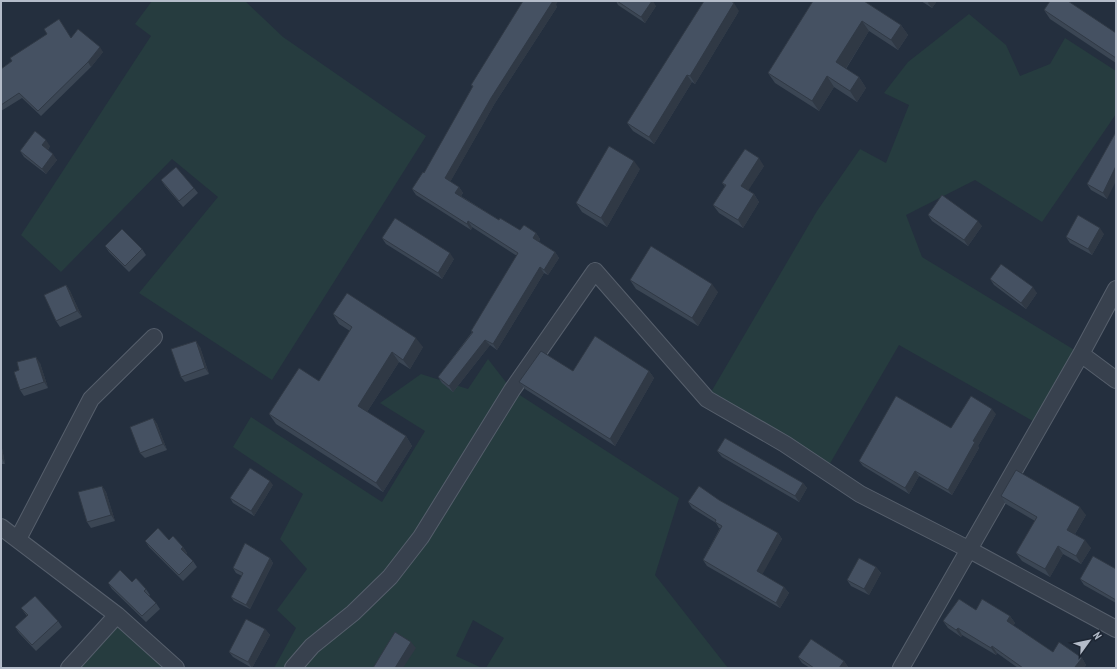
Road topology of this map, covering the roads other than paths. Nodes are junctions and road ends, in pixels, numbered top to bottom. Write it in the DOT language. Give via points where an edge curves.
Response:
graph roads {
  1 [pos="1116,289"];
  2 [pos="154,337"];
  3 [pos="1081,354"];
  4 [pos="1116,380"];
  5 [pos="1,527"];
  6 [pos="18,539"];
  7 [pos="968,549"];
  8 [pos="117,615"];
  9 [pos="1116,629"];
  10 [pos="69,668"];
  11 [pos="176,668"];
  12 [pos="293,668"];
  13 [pos="900,668"];
  1 -- 3 [label="street"];
  2 -- 6 [label="street" via="91,399"];
  3 -- 4 [label="street"];
  3 -- 7 [label="street"];
  5 -- 6 [label="street"];
  6 -- 8 [label="street"];
  7 -- 9 [label="street"];
  7 -- 12 [label="street" via="860,494 785,444 707,399 595,271 512,390 421,537 390,577 353,613 312,646"];
  7 -- 13 [label="street"];
  8 -- 10 [label="street"];
  8 -- 11 [label="street"];
}
